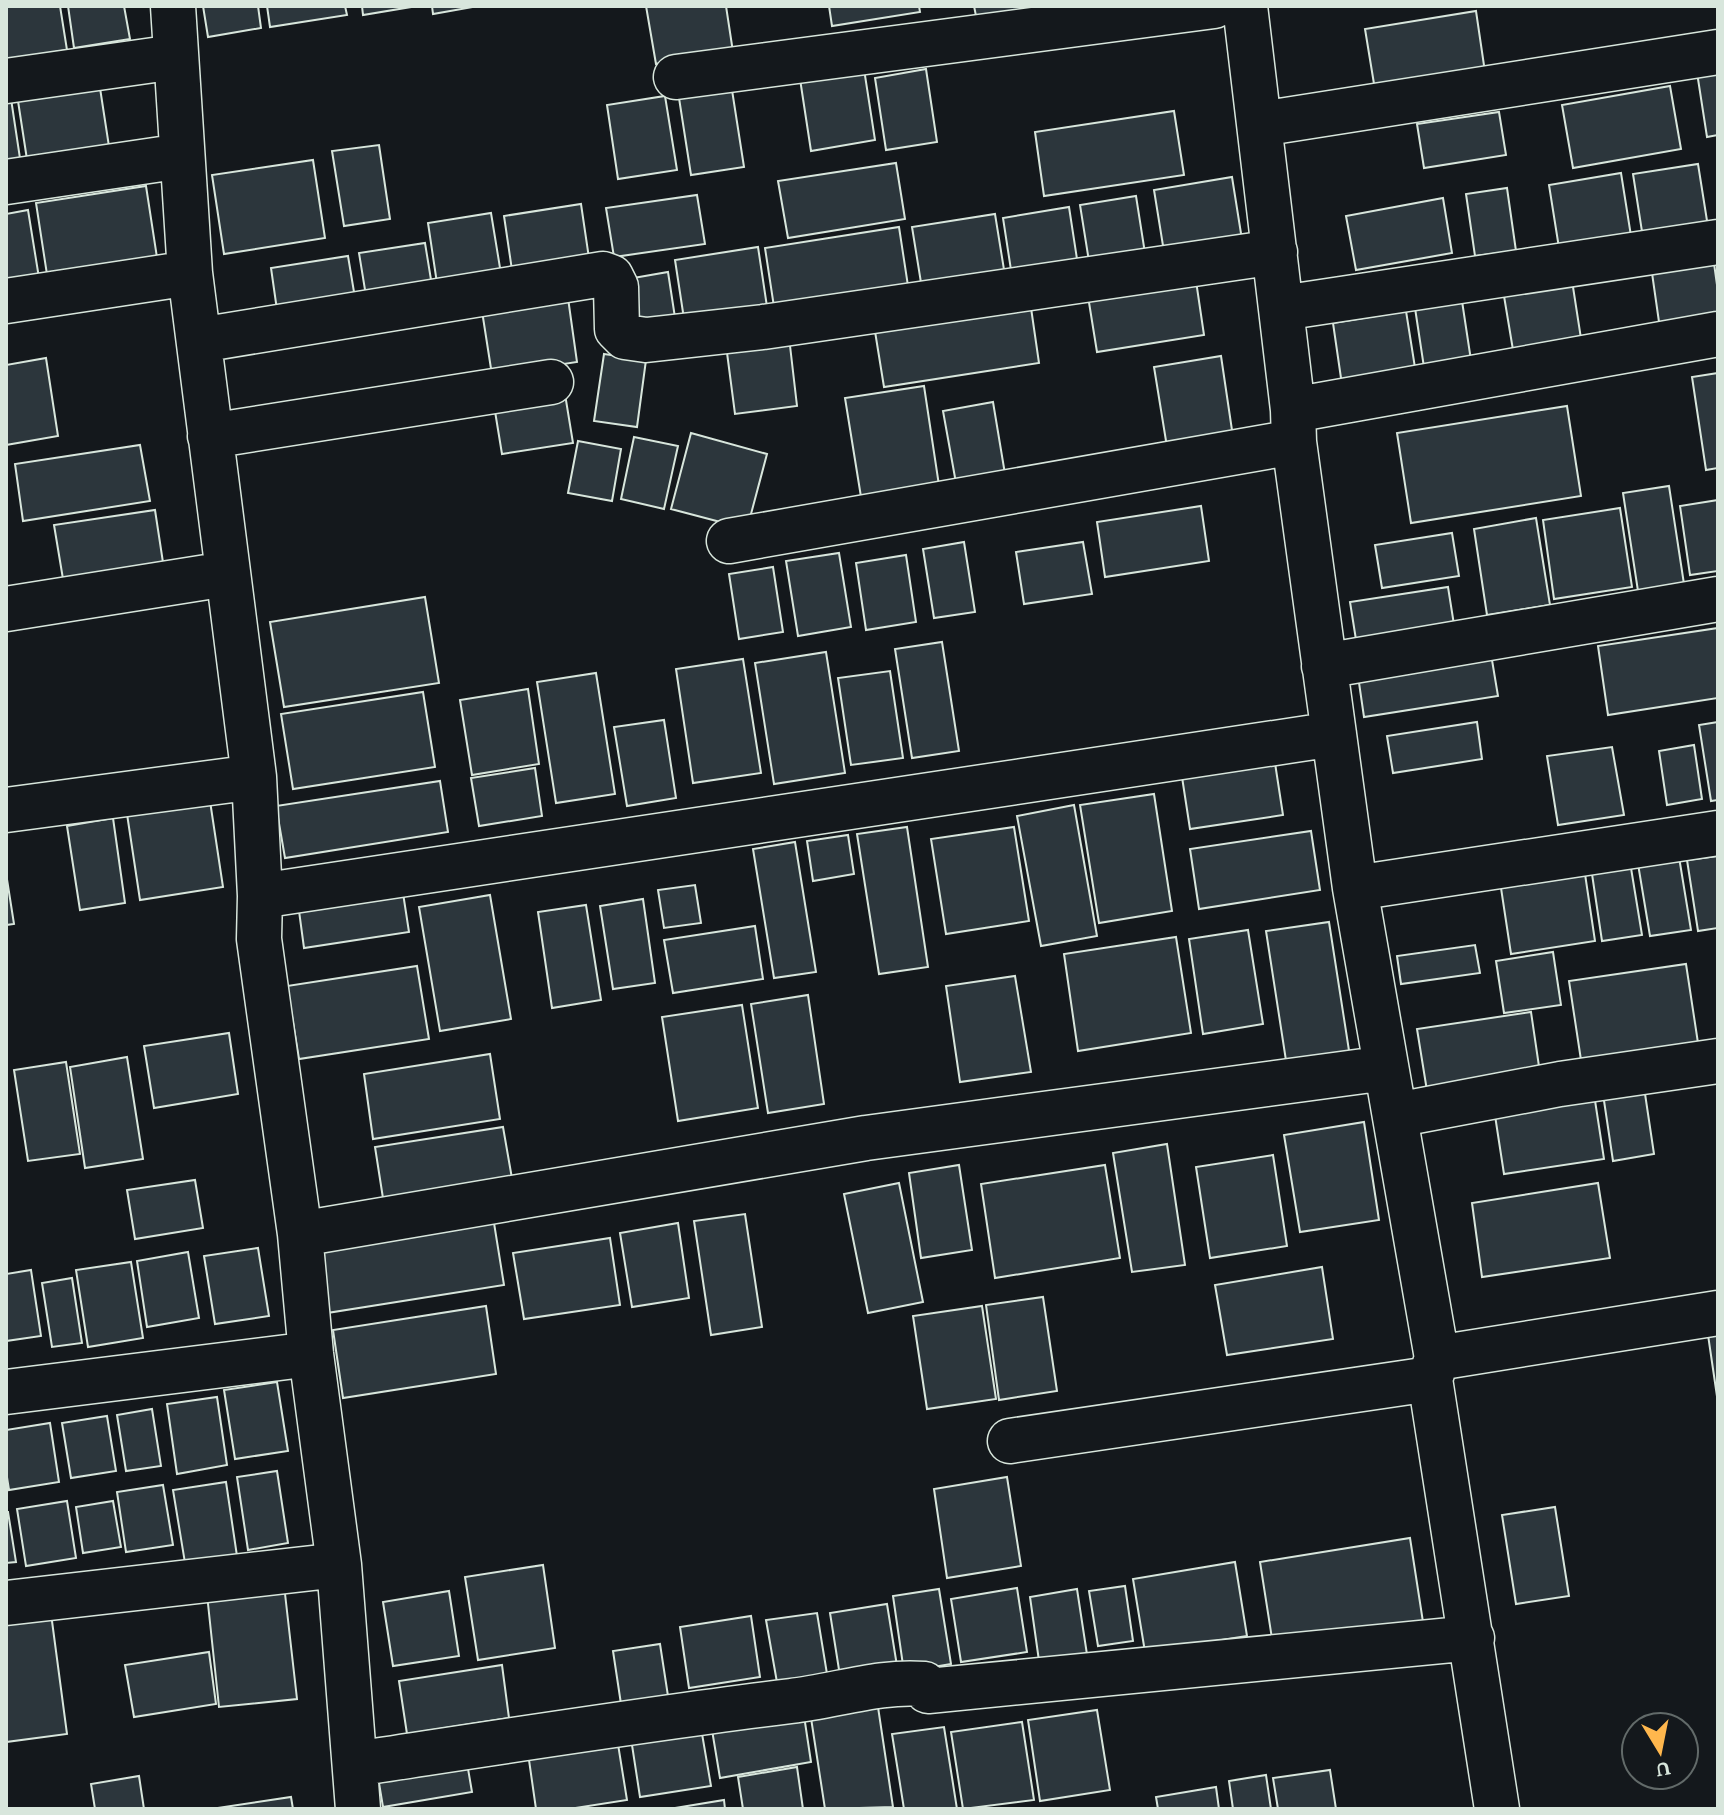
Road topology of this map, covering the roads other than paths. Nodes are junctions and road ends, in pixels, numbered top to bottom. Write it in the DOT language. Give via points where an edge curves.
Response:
graph roads {
  1 [pos="173,6"];
  2 [pos="1214,6"];
  3 [pos="1245,6"];
  4 [pos="1718,52"];
  5 [pos="175,57"];
  6 [pos="676,77"];
  7 [pos="6,81"];
  8 [pos="1261,124"];
  9 [pos="182,156"];
  10 [pos="6,182"];
  11 [pos="1718,242"];
  12 [pos="1275,252"];
  13 [pos="190,273"];
  14 [pos="6,301"];
  15 [pos="1282,308"];
  16 [pos="1718,334"];
  17 [pos="200,340"];
  18 [pos="551,382"];
  19 [pos="1294,426"];
  20 [pos="210,436"];
  21 [pos="729,541"];
  22 [pos="226,574"];
  23 [pos="1718,599"];
  24 [pos="6,609"];
  25 [pos="1324,666"];
  26 [pos="1334,734"];
  27 [pos="254,777"];
  28 [pos="6,810"];
  29 [pos="1718,833"];
  30 [pos="1355,888"];
  31 [pos="260,896"];
  32 [pos="1718,1061"];
  33 [pos="1386,1068"];
  34 [pos="1396,1115"];
  35 [pos="300,1234"];
  36 [pos="1718,1313"];
  37 [pos="311,1354"];
  38 [pos="1434,1368"];
  39 [pos="6,1392"];
  40 [pos="1010,1441"];
  41 [pos="339,1565"];
  42 [pos="6,1603"];
  43 [pos="1472,1638"];
  44 [pos="355,1764"];
  45 [pos="358,1809"];
  46 [pos="1497,1809"];
  1 -- 5 [label="street"];
  2 -- 6 [label="street"];
  3 -- 8 [label="street"];
  4 -- 8 [label="street"];
  5 -- 7 [label="street"];
  5 -- 9 [label="street"];
  8 -- 12 [label="street"];
  9 -- 10 [label="street"];
  9 -- 13 [label="street"];
  11 -- 15 [label="street"];
  12 -- 15 [label="street"];
  12 -- 17 [label="street" via="646,340 625,337 617,329 616,287 603,274"];
  13 -- 14 [label="street"];
  13 -- 17 [label="street"];
  15 -- 19 [label="street"];
  16 -- 19 [label="street"];
  17 -- 20 [label="street"];
  18 -- 20 [label="street"];
  19 -- 21 [label="street"];
  19 -- 25 [label="street"];
  20 -- 22 [label="street"];
  22 -- 24 [label="street"];
  22 -- 27 [label="street"];
  23 -- 25 [label="street"];
  25 -- 26 [label="street"];
  26 -- 30 [label="street"];
  26 -- 31 [label="street"];
  27 -- 28 [label="street"];
  27 -- 31 [label="street"];
  29 -- 30 [label="street"];
  30 -- 33 [label="street"];
  31 -- 35 [label="street" via="259,939"];
  32 -- 34 [label="street"];
  33 -- 34 [label="street"];
  33 -- 35 [label="street" via="866,1138"];
  34 -- 38 [label="street"];
  35 -- 37 [label="street"];
  36 -- 38 [label="street"];
  37 -- 39 [label="street"];
  37 -- 41 [label="street"];
  38 -- 40 [label="street"];
  38 -- 43 [label="street"];
  41 -- 42 [label="street"];
  41 -- 44 [label="street"];
  43 -- 44 [label="street" via="928,1691 924,1684 898,1684"];
  43 -- 46 [label="street"];
  44 -- 45 [label="street"];
}
